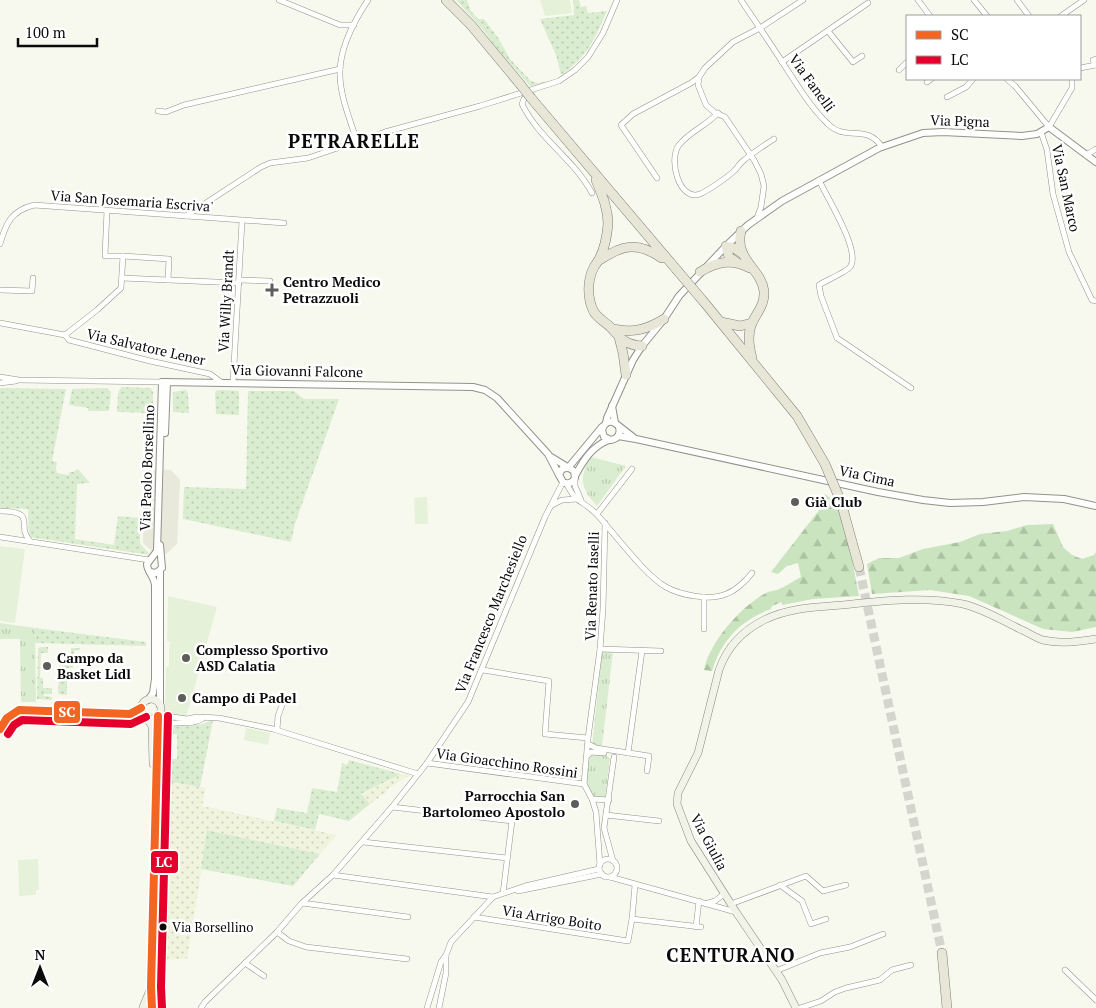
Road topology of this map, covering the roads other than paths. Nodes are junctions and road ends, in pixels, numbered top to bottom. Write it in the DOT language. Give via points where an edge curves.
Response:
graph roads {
  1 [pos="279,0"];
  2 [pos="368,0"];
  3 [pos="446,0"];
  4 [pos="617,0"];
  5 [pos="741,0"];
  6 [pos="803,0"];
  7 [pos="918,0"];
  8 [pos="974,0"];
  9 [pos="1084,0"];
  10 [pos="1018,1"];
  11 [pos="868,3"];
  12 [pos="929,15"];
  13 [pos="986,15"];
  14 [pos="1027,15"];
  15 [pos="1062,15"];
  16 [pos="354,25"];
  17 [pos="760,28"];
  18 [pos="828,30"];
  19 [pos="862,56"];
  20 [pos="1096,59"];
  21 [pos="782,62"];
  22 [pos="906,63"];
  23 [pos="1095,65"];
  24 [pos="1081,68"];
  25 [pos="340,70"];
  26 [pos="899,70"];
  27 [pos="699,77"];
  28 [pos="972,80"];
  29 [pos="1008,80"];
  30 [pos="1072,80"];
  31 [pos="539,87"];
  32 [pos="947,97"];
  33 [pos="158,111"];
  34 [pos="718,113"];
  35 [pos="1049,127"];
  36 [pos="1041,132"];
  37 [pos="774,139"];
  38 [pos="357,142"];
  39 [pos="882,147"];
  40 [pos="1096,149"];
  41 [pos="751,155"];
  42 [pos="1086,155"];
  43 [pos="1096,162"];
  44 [pos="592,171"];
  45 [pos="657,178"];
  46 [pos="819,180"];
  47 [pos="592,193"];
  48 [pos="107,210"];
  49 [pos="186,216"];
  50 [pos="757,218"];
  51 [pos="242,221"];
  52 [pos="284,223"];
  53 [pos="741,232"];
  54 [pos="0,244"];
  55 [pos="726,246"];
  56 [pos="743,254"];
  57 [pos="123,256"];
  58 [pos="598,261"];
  59 [pos="736,262"];
  60 [pos="673,266"];
  61 [pos="751,268"];
  62 [pos="700,272"];
  63 [pos="33,278"];
  64 [pos="122,278"];
  65 [pos="168,280"];
  66 [pos="239,281"];
  67 [pos="270,281"];
  68 [pos="0,290"];
  69 [pos="1096,300"];
  70 [pos="664,319"];
  71 [pos="721,322"];
  72 [pos="0,323"];
  73 [pos="752,323"];
  74 [pos="622,334"];
  75 [pos="65,335"];
  76 [pos="642,346"];
  77 [pos="752,360"];
  78 [pos="626,375"];
  79 [pos="0,377"];
  80 [pos="19,380"];
  81 [pos="164,382"];
  82 [pos="221,382"];
  83 [pos="233,382"];
  84 [pos="0,383"];
  85 [pos="911,388"];
  86 [pos="612,406"];
  87 [pos="604,425"];
  88 [pos="617,425"];
  89 [pos="618,436"];
  90 [pos="636,439"];
  91 [pos="609,440"];
  92 [pos="548,454"];
  93 [pos="567,468"];
  94 [pos="632,470"];
  95 [pos="559,475"];
  96 [pos="575,477"];
  97 [pos="564,483"];
  98 [pos="579,500"];
  99 [pos="551,505"];
  100 [pos="1096,506"];
  101 [pos="0,511"];
  102 [pos="597,514"];
  103 [pos="605,523"];
  104 [pos="25,530"];
  105 [pos="0,537"];
  106 [pos="8,538"];
  107 [pos="31,542"];
  108 [pos="154,557"];
  109 [pos="135,558"];
  110 [pos="859,567"];
  111 [pos="148,570"];
  112 [pos="160,571"];
  113 [pos="752,573"];
  114 [pos="704,597"];
  115 [pos="704,629"];
  116 [pos="1096,639"];
  117 [pos="600,649"];
  118 [pos="642,651"];
  119 [pos="661,651"];
  120 [pos="483,670"];
  121 [pos="148,700"];
  122 [pos="284,700"];
  123 [pos="160,705"];
  124 [pos="141,708"];
  125 [pos="159,715"];
  126 [pos="202,718"];
  127 [pos="148,719"];
  128 [pos="0,729"];
  129 [pos="277,730"];
  130 [pos="159,731"];
  131 [pos="588,741"];
  132 [pos="342,750"];
  133 [pos="618,752"];
  134 [pos="628,753"];
  135 [pos="586,756"];
  136 [pos="341,757"];
  137 [pos="614,757"];
  138 [pos="427,763"];
  139 [pos="156,770"];
  140 [pos="647,771"];
  141 [pos="418,774"];
  142 [pos="584,784"];
  143 [pos="592,799"];
  144 [pos="609,800"];
  145 [pos="392,807"];
  146 [pos="606,815"];
  147 [pos="659,821"];
  148 [pos="363,842"];
  149 [pos="507,858"];
  150 [pos="613,861"];
  151 [pos="600,867"];
  152 [pos="617,869"];
  153 [pos="602,874"];
  154 [pos="333,875"];
  155 [pos="610,877"];
  156 [pos="624,881"];
  157 [pos="635,885"];
  158 [pos="780,885"];
  159 [pos="846,885"];
  160 [pos="505,892"];
  161 [pos="724,894"];
  162 [pos="493,897"];
  163 [pos="699,902"];
  164 [pos="302,903"];
  165 [pos="708,903"];
  166 [pos="731,904"];
  167 [pos="736,912"];
  168 [pos="408,917"];
  169 [pos="474,917"];
  170 [pos="632,919"];
  171 [pos="826,919"];
  172 [pos="277,932"];
  173 [pos="883,934"];
  174 [pos="942,953"];
  175 [pos="243,955"];
  176 [pos="446,955"];
  177 [pos="407,959"];
  178 [pos="247,963"];
  179 [pos="911,964"];
  180 [pos="1065,970"];
  181 [pos="776,971"];
  182 [pos="264,976"];
  183 [pos="151,987"];
  184 [pos="1096,1000"];
  185 [pos="144,1008"];
  186 [pos="152,1008"];
  187 [pos="201,1008"];
  188 [pos="427,1008"];
  189 [pos="439,1008"];
  190 [pos="796,1008"];
  191 [pos="800,1008"];
  192 [pos="947,1008"];
  1 -- 16 [label="street" via="340,25"];
  2 -- 16 [label="street"];
  3 -- 44 [label="highway, bridge"];
  4 -- 31 [label="street" via="588,57 568,76"];
  5 -- 17 [label="street, Via Fanelli"];
  6 -- 17 [label="street"];
  7 -- 12 [label="street"];
  8 -- 13 [label="street"];
  9 -- 15 [label="street"];
  10 -- 14 [label="street"];
  11 -- 18 [label="street"];
  16 -- 25 [label="street" via="342,55"];
  17 -- 21 [label="street, Via Fanelli"];
  17 -- 27 [label="street" via="732,43"];
  18 -- 19 [label="street" via="853,62"];
  18 -- 21 [label="street"];
  20 -- 23 [label="street" via="1093,60"];
  21 -- 39 [label="street, Via Fanelli" via="829,126 841,133 866,133"];
  22 -- 26 [label="street"];
  23 -- 24 [label="street"];
  25 -- 33 [label="street" via="184,105 166,112"];
  25 -- 38 [label="street"];
  27 -- 34 [label="street" via="698,85 706,105"];
  27 -- 45 [label="street" via="633,114 621,125"];
  28 -- 32 [label="street"];
  29 -- 35 [label="street"];
  30 -- 35 [label="street" via="1072,88"];
  31 -- 38 [label="street"];
  31 -- 47 [label="street" via="522,104 542,134"];
  34 -- 41 [label="street" via="725,117"];
  34 -- 41 [label="street" via="679,144 675,152 674,169 684,189 694,195 701,194 734,172"];
  35 -- 36 [label="street, Via Pigna"];
  35 -- 42 [label="street"];
  36 -- 39 [label="street, Via Pigna" via="1022,136 923,133"];
  36 -- 69 [label="street, Via San Marco" via="1069,252 1088,293 1092,300"];
  37 -- 41 [label="street"];
  38 -- 49 [label="street" via="308,158 261,167"];
  39 -- 46 [label="street, Via Pigna"];
  40 -- 42 [label="street"];
  41 -- 50 [label="street" via="764,186"];
  42 -- 43 [label="street"];
  44 -- 58 [label="highway" via="606,203 608,224"];
  44 -- 60 [label="highway"];
  46 -- 50 [label="street"];
  46 -- 85 [label="street" via="845,233 853,259 850,267 819,285 837,338"];
  48 -- 49 [label="street, Via San Josemaria Escriva'"];
  48 -- 54 [label="street, Via San Josemaria Escriva'" via="34,205 24,208 13,215"];
  48 -- 57 [label="street" via="105,256"];
  49 -- 51 [label="street, Via San Josemaria Escriva'"];
  50 -- 53 [label="street"];
  51 -- 52 [label="street, Via San Josemaria Escriva'"];
  51 -- 66 [label="street, Via Willy Brandt"];
  53 -- 55 [label="street"];
  53 -- 56 [label="highway"];
  55 -- 56 [label="highway"];
  55 -- 59 [label="highway" via="729,257"];
  55 -- 62 [label="street"];
  56 -- 61 [label="highway"];
  57 -- 64 [label="street"];
  57 -- 65 [label="street" via="168,258"];
  58 -- 60 [label="highway" via="619,249 632,246 650,250"];
  58 -- 74 [label="highway" via="588,286 589,298 594,312 602,321"];
  59 -- 61 [label="highway"];
  59 -- 62 [label="highway" via="712,264"];
  60 -- 71 [label="highway, bridge"];
  61 -- 73 [label="highway" via="764,290 764,301"];
  62 -- 70 [label="street"];
  63 -- 68 [label="street" via="32,292"];
  64 -- 65 [label="street"];
  64 -- 75 [label="street" via="121,288"];
  65 -- 66 [label="street"];
  66 -- 67 [label="street"];
  66 -- 83 [label="street, Via Willy Brandt"];
  70 -- 74 [label="highway" via="646,329"];
  70 -- 76 [label="street"];
  71 -- 73 [label="highway" via="740,326"];
  71 -- 77 [label="highway"];
  72 -- 75 [label="street, Via Salvatore Lener"];
  73 -- 77 [label="highway" via="749,346"];
  74 -- 76 [label="highway" via="632,346"];
  74 -- 78 [label="highway"];
  75 -- 82 [label="street, Via Salvatore Lener" via="69,340 94,347 210,374"];
  76 -- 78 [label="street"];
  77 -- 110 [label="highway, bridge" via="797,416 825,464 841,502"];
  78 -- 86 [label="street"];
  79 -- 80 [label="street, Via Giovanni Falcone"];
  80 -- 81 [label="street, Via Giovanni Falcone"];
  80 -- 84 [label="street, Via Giovanni Falcone"];
  81 -- 82 [label="street, Via Giovanni Falcone"];
  81 -- 108 [label="street, Via Paolo Borsellino"];
  82 -- 83 [label="street, Via Giovanni Falcone"];
  83 -- 92 [label="street, Via Giovanni Falcone" via="479,389 497,398"];
  86 -- 87 [label="street"];
  86 -- 88 [label="street"];
  87 -- 88 [label="street" via="611,422"];
  87 -- 91 [label="street" via="603,435"];
  87 -- 93 [label="street"];
  88 -- 89 [label="street"];
  88 -- 90 [label="street, Via Cima"];
  89 -- 90 [label="street, Via Cima"];
  89 -- 91 [label="street"];
  90 -- 100 [label="street, Via Cima" via="923,500 950,503 1064,498"];
  91 -- 96 [label="street" via="591,451"];
  92 -- 93 [label="street, Via Giovanni Falcone"];
  92 -- 95 [label="street, Via Giovanni Falcone"];
  93 -- 95 [label="street"];
  93 -- 96 [label="street" via="573,470"];
  94 -- 102 [label="street"];
  95 -- 97 [label="street"];
  96 -- 97 [label="street" via="570,483"];
  96 -- 98 [label="street"];
  97 -- 98 [label="street"];
  97 -- 99 [label="street, Via Francesco Marchesiello"];
  98 -- 99 [label="street" via="562,500"];
  98 -- 102 [label="street"];
  99 -- 120 [label="street, Via Francesco Marchesiello"];
  101 -- 104 [label="street" via="20,513"];
  102 -- 103 [label="street"];
  103 -- 114 [label="street" via="665,587"];
  103 -- 117 [label="street, Via Renato Iaselli"];
  104 -- 106 [label="street"];
  104 -- 107 [label="street"];
  105 -- 106 [label="street"];
  106 -- 107 [label="street"];
  107 -- 109 [label="street"];
  108 -- 109 [label="street"];
  108 -- 111 [label="street" via="147,564"];
  108 -- 112 [label="street" via="162,563"];
  109 -- 111 [label="street"];
  111 -- 112 [label="street" via="153,573"];
  111 -- 121 [label="street" via="155,582 156,668 153,693"];
  112 -- 123 [label="street"];
  113 -- 114 [label="street" via="725,594"];
  114 -- 115 [label="street"];
  116 -- 161 [label="main road, Via Giulia" via="1078,642 1043,640 985,612 932,600 798,609 752,626 728,650 719,670 698,752 678,794 680,813 691,841"];
  117 -- 118 [label="street"];
  117 -- 131 [label="street, Via Renato Iaselli"];
  118 -- 119 [label="street"];
  118 -- 134 [label="street"];
  120 -- 131 [label="street" via="549,681 545,734"];
  120 -- 138 [label="street, Via Francesco Marchesiello" via="468,702"];
  121 -- 123 [label="main road"];
  121 -- 124 [label="main road"];
  122 -- 129 [label="street"];
  123 -- 125 [label="main road"];
  124 -- 127 [label="main road"];
  124 -- 128 [label="main road" via="130,714 19,710 7,718"];
  125 -- 126 [label="street"];
  125 -- 127 [label="main road"];
  125 -- 130 [label="main road"];
  126 -- 129 [label="street" via="219,718"];
  126 -- 130 [label="street" via="173,722"];
  127 -- 139 [label="main road" via="152,726"];
  129 -- 132 [label="street"];
  130 -- 139 [label="main road"];
  131 -- 133 [label="street" via="593,748"];
  131 -- 135 [label="street, Via Renato Iaselli"];
  132 -- 136 [label="street"];
  132 -- 141 [label="street"];
  133 -- 134 [label="street"];
  133 -- 137 [label="street"];
  134 -- 140 [label="street" via="649,756"];
  135 -- 137 [label="street" via="594,752"];
  135 -- 142 [label="street, Via Renato Iaselli"];
  137 -- 144 [label="street"];
  138 -- 141 [label="street, Via Francesco Marchesiello"];
  138 -- 142 [label="street, Via Gioacchino Rossini"];
  139 -- 183 [label="main road"];
  141 -- 145 [label="street, Via Francesco Marchesiello"];
  142 -- 143 [label="street"];
  143 -- 144 [label="street"];
  143 -- 151 [label="street"];
  144 -- 146 [label="street"];
  145 -- 148 [label="street, Via Francesco Marchesiello"];
  145 -- 149 [label="street" via="512,821"];
  146 -- 147 [label="street"];
  146 -- 150 [label="street" via="604,828"];
  148 -- 149 [label="street"];
  148 -- 154 [label="street, Via Francesco Marchesiello"];
  149 -- 160 [label="street"];
  150 -- 151 [label="street" via="607,860"];
  150 -- 152 [label="street"];
  151 -- 153 [label="street"];
  151 -- 160 [label="street"];
  152 -- 155 [label="street"];
  152 -- 156 [label="street"];
  153 -- 155 [label="street"];
  153 -- 160 [label="street"];
  154 -- 162 [label="street"];
  154 -- 164 [label="street, Via Francesco Marchesiello"];
  155 -- 156 [label="street"];
  156 -- 157 [label="street"];
  157 -- 163 [label="street"];
  157 -- 170 [label="street"];
  158 -- 159 [label="street" via="806,876 823,891"];
  158 -- 166 [label="street"];
  158 -- 171 [label="street" via="802,901 810,924"];
  160 -- 162 [label="street"];
  161 -- 165 [label="street"];
  161 -- 166 [label="main road, Via Giulia"];
  162 -- 169 [label="street"];
  163 -- 165 [label="street"];
  163 -- 170 [label="street" via="698,927"];
  164 -- 168 [label="street"];
  164 -- 172 [label="street, Via Francesco Marchesiello"];
  165 -- 167 [label="street"];
  166 -- 167 [label="main road, Via Giulia"];
  167 -- 181 [label="main road, Via Giulia"];
  169 -- 170 [label="street, Via Arrigo Boito" via="628,941"];
  169 -- 176 [label="street" via="451,942"];
  172 -- 177 [label="street" via="306,947"];
  172 -- 178 [label="street, Via Francesco Marchesiello"];
  173 -- 181 [label="street" via="850,947 820,953"];
  174 -- 192 [label="highway"];
  175 -- 178 [label="street"];
  176 -- 188 [label="street"];
  176 -- 189 [label="street"];
  178 -- 182 [label="street"];
  178 -- 187 [label="street, Via Francesco Marchesiello"];
  179 -- 191 [label="street" via="892,970 880,980 846,988"];
  180 -- 184 [label="street"];
  181 -- 190 [label="main road, Via Giulia"];
  183 -- 185 [label="main road"];
  183 -- 186 [label="main road"];
}
